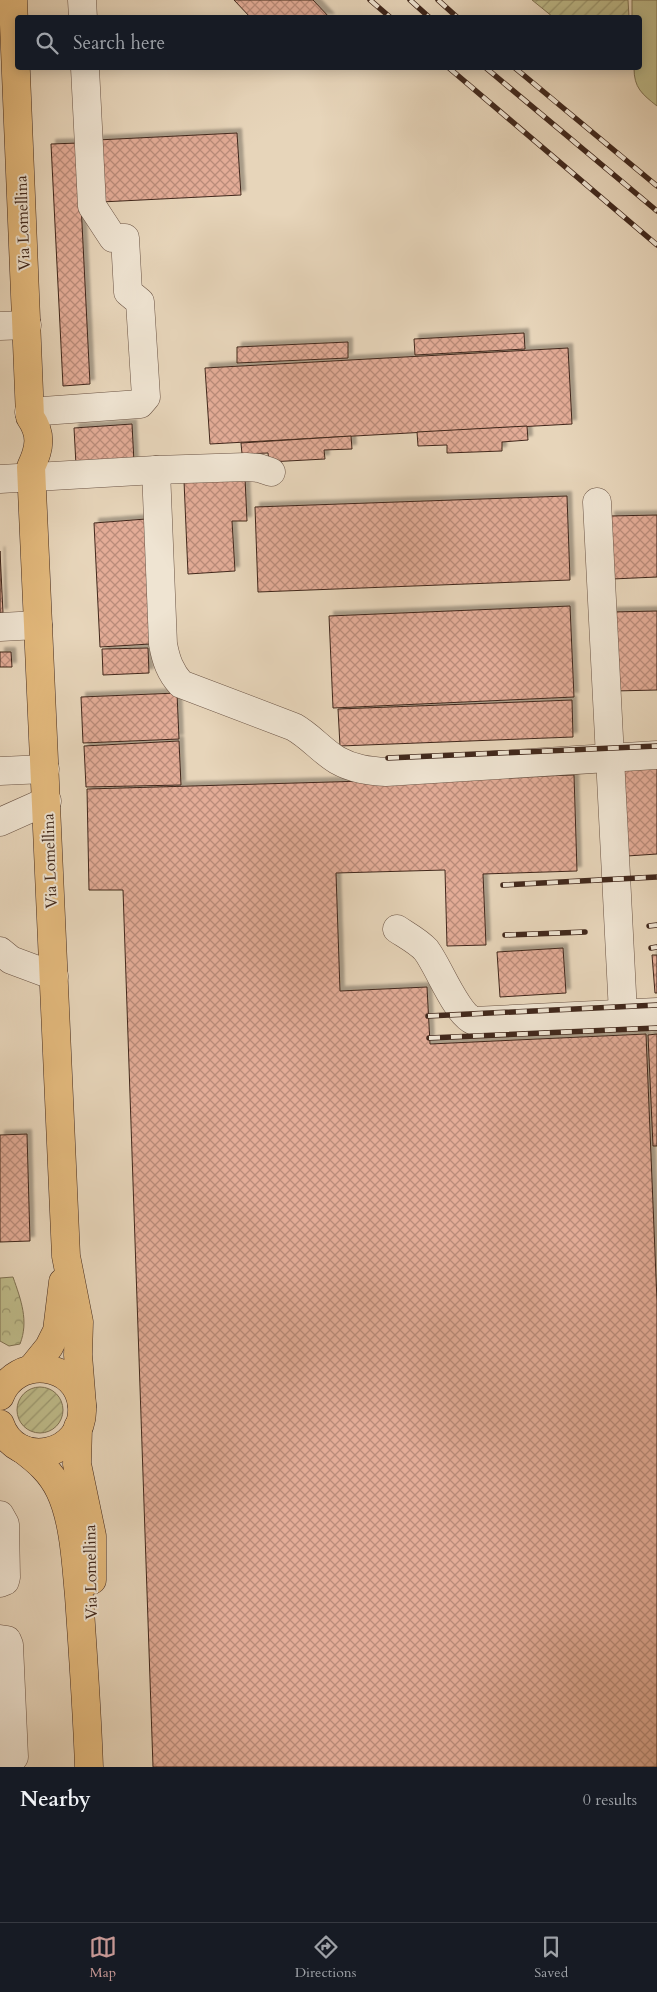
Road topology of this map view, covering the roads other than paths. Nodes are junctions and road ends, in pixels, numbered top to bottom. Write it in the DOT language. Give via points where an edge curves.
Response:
graph roads {
  1 [pos="13,0"];
  2 [pos="82,0"];
  3 [pos="83,15"];
  4 [pos="85,70"];
  5 [pos="13,326"];
  6 [pos="30,414"];
  7 [pos="156,470"];
  8 [pos="31,472"];
  9 [pos="271,472"];
  10 [pos="0,479"];
  11 [pos="597,502"];
  12 [pos="38,626"];
  13 [pos="0,627"];
  14 [pos="657,754"];
  15 [pos="610,756"];
  16 [pos="45,769"];
  17 [pos="0,771"];
  18 [pos="47,801"];
  19 [pos="0,822"];
  20 [pos="397,929"];
  21 [pos="0,951"];
  22 [pos="54,976"];
  23 [pos="657,1012"];
  24 [pos="623,1013"];
  25 [pos="66,1256"];
  26 [pos="19,1372"];
  27 [pos="0,1396"];
  28 [pos="80,1416"];
  29 [pos="1,1428"];
  30 [pos="22,1449"];
  31 [pos="0,1515"];
  32 [pos="0,1583"];
  33 [pos="0,1639"];
  34 [pos="86,1688"];
  35 [pos="6,1700"];
  36 [pos="0,1764"];
  37 [pos="89,1767"];
  1 -- 5 [label="main road, Via Lomellina"];
  2 -- 3 [label="lane"];
  4 -- 6 [label="lane" via="92,206 113,238 125,238 128,292 140,302 146,397 140,404"];
  5 -- 6 [label="main road, Via Lomellina"];
  6 -- 8 [label="main road, Via Lomellina" via="22,434 23,452"];
  7 -- 8 [label="lane"];
  7 -- 9 [label="lane" via="246,467"];
  7 -- 15 [label="lane" via="163,644 173,676 181,684 294,726 336,759 365,770 386,772"];
  8 -- 10 [label="lane"];
  8 -- 12 [label="main road, Via Lomellina"];
  11 -- 15 [label="lane"];
  12 -- 13 [label="lane"];
  12 -- 16 [label="main road, Via Lomellina"];
  14 -- 15 [label="lane"];
  15 -- 24 [label="lane"];
  16 -- 17 [label="lane"];
  16 -- 18 [label="main road, Via Lomellina"];
  18 -- 19 [label="lane"];
  18 -- 22 [label="main road, Via Lomellina"];
  20 -- 24 [label="lane" via="424,948 460,1009 474,1021"];
  21 -- 22 [label="lane" via="11,960"];
  22 -- 25 [label="main road, Via Lomellina"];
  23 -- 24 [label="lane"];
  25 -- 26 [label="main road, Via Lomellina" via="57,1331 49,1348"];
  25 -- 28 [label="main road, Via Lomellina" via="78,1322"];
  26 -- 27 [label="main road, Via Lomellina"];
  26 -- 28 [label="main road, Via Lomellina" via="46,1368 59,1372 78,1392"];
  28 -- 30 [label="main road" via="76,1433 67,1444 40,1453"];
  28 -- 34 [label="main road, Via Lomellina" via="77,1464 92,1536 93,1616"];
  29 -- 30 [label="main road, Via Lomellina" via="7,1438"];
  30 -- 34 [label="main road, Via Lomellina" via="50,1473 66,1510 77,1573"];
  31 -- 32 [label="lane" via="4,1524 6,1577 6,1581"];
  33 -- 35 [label="lane" via="7,1640 9,1646"];
  34 -- 37 [label="main road, Via Lomellina"];
  35 -- 36 [label="lane" via="14,1757 12,1761"];
}
